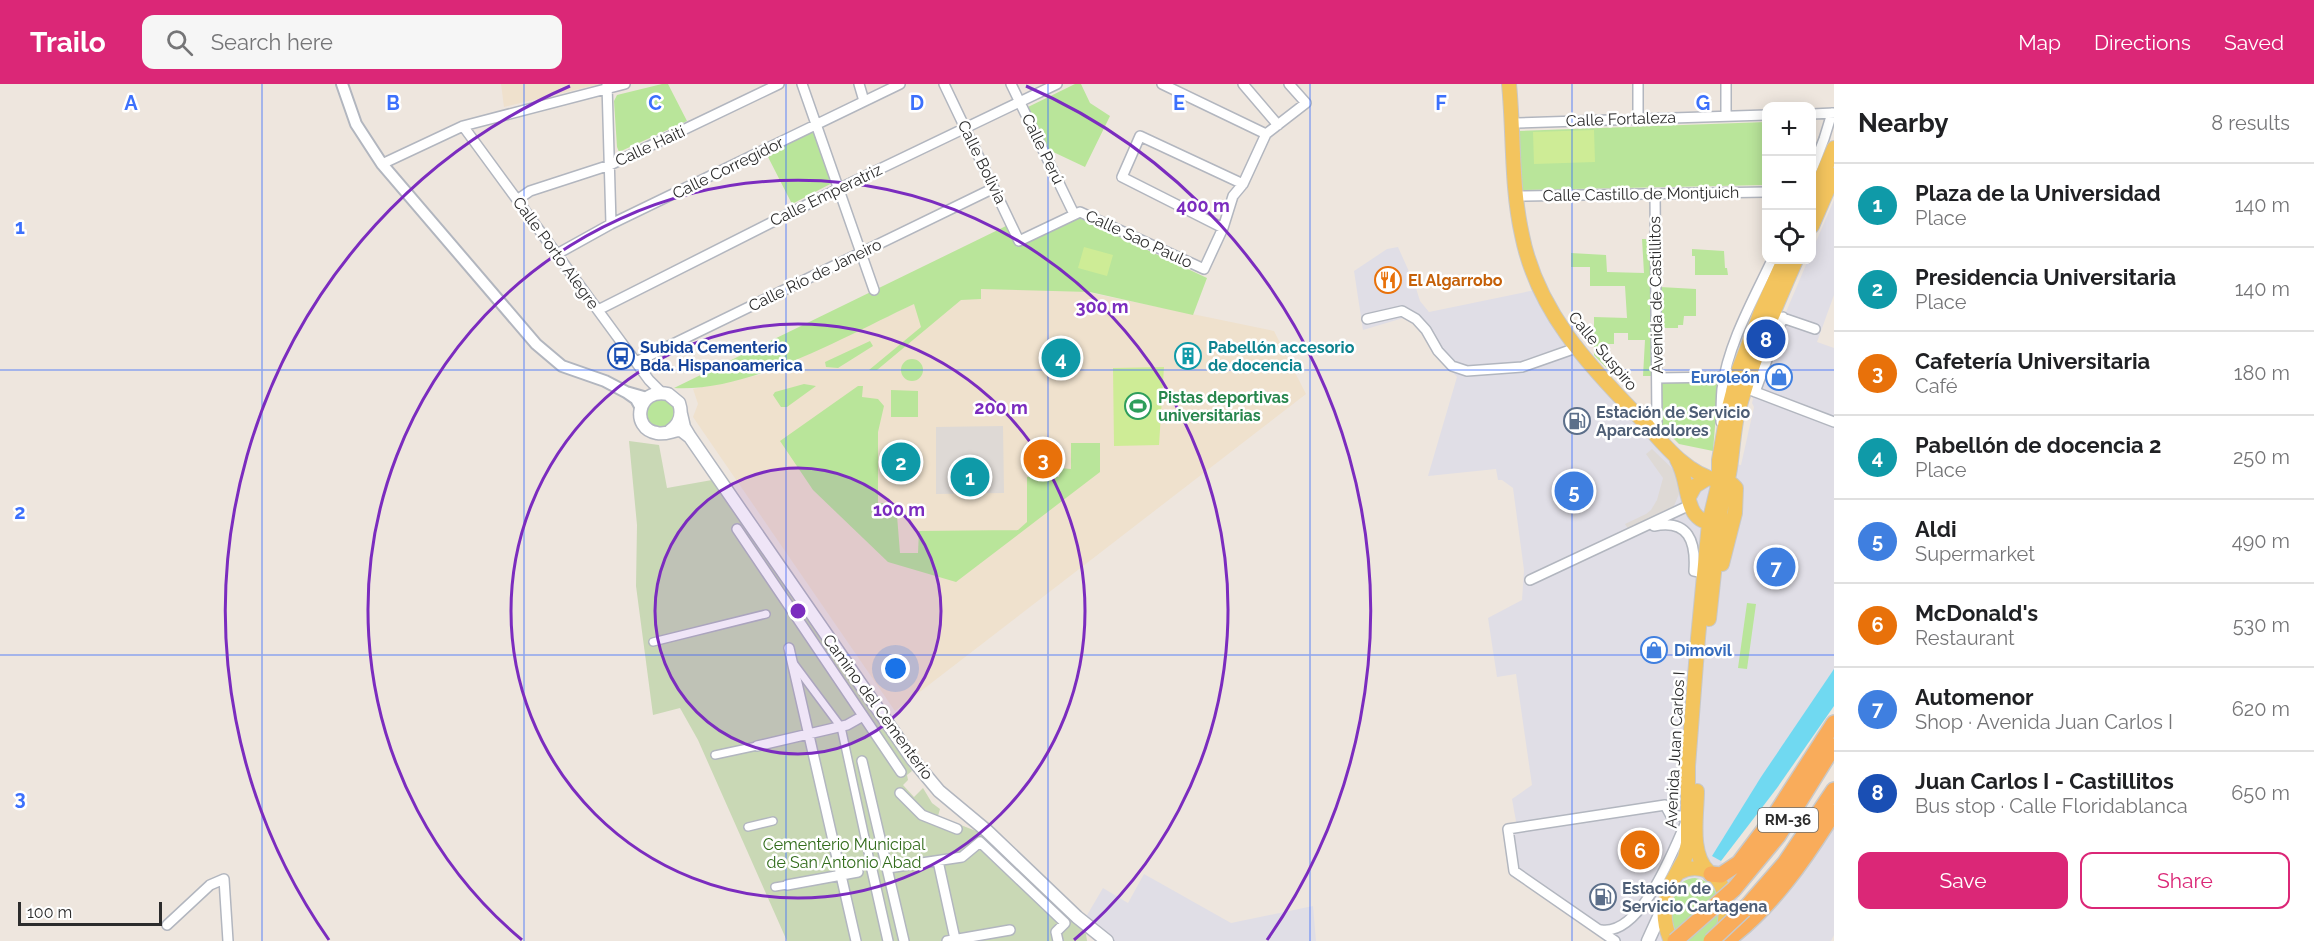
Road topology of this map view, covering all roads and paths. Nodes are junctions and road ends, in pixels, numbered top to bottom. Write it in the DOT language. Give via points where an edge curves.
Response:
graph roads {
  1 [pos="342,84"];
  2 [pos="625,84"];
  3 [pos="779,84"];
  4 [pos="802,84"];
  5 [pos="859,84"];
  6 [pos="900,84"];
  7 [pos="944,84"];
  8 [pos="1011,84"];
  9 [pos="1057,84"];
  10 [pos="1162,84"];
  11 [pos="1243,84"];
  12 [pos="1289,84"];
  13 [pos="1509,84"];
  14 [pos="1638,84"];
  15 [pos="1725,84"];
  16 [pos="607,86"];
  17 [pos="864,101"];
  18 [pos="1020,102"];
  19 [pos="1833,113"];
  20 [pos="1816,114"];
  21 [pos="1762,115"];
  22 [pos="1726,116"];
  23 [pos="1638,119"];
  24 [pos="816,125"];
  25 [pos="1278,125"];
  26 [pos="1512,125"];
  27 [pos="463,126"];
  28 [pos="965,128"];
  29 [pos="1266,134"];
  30 [pos="1834,148"];
  31 [pos="1816,160"];
  32 [pos="382,164"];
  33 [pos="610,165"];
  34 [pos="1834,175"];
  35 [pos="1243,184"];
  36 [pos="994,188"];
  37 [pos="838,189"];
  38 [pos="1816,190"];
  39 [pos="1762,192"];
  40 [pos="1655,194"];
  41 [pos="1517,199"];
  42 [pos="517,200"];
  43 [pos="1074,214"];
  44 [pos="1816,217"];
  45 [pos="611,224"];
  46 [pos="1223,228"];
  47 [pos="860,253"];
  48 [pos="557,254"];
  49 [pos="1770,264"];
  50 [pos="1782,264"];
  51 [pos="1795,264"];
  52 [pos="874,290"];
  53 [pos="598,310"];
  54 [pos="1778,315"];
  55 [pos="1366,320"];
  56 [pos="1815,329"];
  57 [pos="1576,348"];
  58 [pos="636,362"];
  59 [pos="1725,377"];
  60 [pos="1657,378"];
  61 [pos="649,380"];
  62 [pos="1750,390"];
  63 [pos="662,393"];
  64 [pos="646,401"];
  65 [pos="681,414"];
  66 [pos="1834,422"];
  67 [pos="670,431"];
  68 [pos="1653,432"];
  69 [pos="690,436"];
  70 [pos="1721,448"];
  71 [pos="1669,450"];
  72 [pos="1721,481"];
  73 [pos="1736,496"];
  74 [pos="1689,501"];
  75 [pos="1714,523"];
  76 [pos="1646,527"];
  77 [pos="737,529"];
  78 [pos="1704,573"];
  79 [pos="1530,580"];
  80 [pos="1710,606"];
  81 [pos="766,615"];
  82 [pos="653,642"];
  83 [pos="789,648"];
  84 [pos="792,662"];
  85 [pos="863,716"];
  86 [pos="1834,723"];
  87 [pos="841,727"];
  88 [pos="810,735"];
  89 [pos="1834,746"];
  90 [pos="756,747"];
  91 [pos="715,755"];
  92 [pos="862,761"];
  93 [pos="901,772"];
  94 [pos="1834,790"];
  95 [pos="900,793"];
  96 [pos="1834,812"];
  97 [pos="1687,818"];
  98 [pos="773,821"];
  99 [pos="748,827"];
  100 [pos="957,830"];
  101 [pos="938,861"];
  102 [pos="888,868"];
  103 [pos="872,870"];
  104 [pos="858,872"];
  105 [pos="1710,873"];
  106 [pos="841,875"];
  107 [pos="1675,876"];
  108 [pos="788,885"];
  109 [pos="775,887"];
  110 [pos="1665,905"];
  111 [pos="167,925"];
  112 [pos="1010,930"];
  113 [pos="1600,930"];
  114 [pos="951,940"];
  115 [pos="1615,940"];
  116 [pos="1648,940"];
  117 [pos="228,941"];
  118 [pos="856,941"];
  119 [pos="888,941"];
  120 [pos="904,941"];
  121 [pos="1058,941"];
  122 [pos="1107,941"];
  123 [pos="1673,941"];
  124 [pos="1711,941"];
  125 [pos="1721,941"];
  126 [pos="1726,941"];
  1 -- 32 [label="street" via="356,124"];
  2 -- 16 [label="street"];
  3 -- 33 [label="street, Calle Haití"];
  4 -- 24 [label="street"];
  5 -- 17 [label="street"];
  6 -- 17 [label="street, Calle Corregidor"];
  7 -- 28 [label="street, Calle Bolivia"];
  8 -- 18 [label="street, Calle Perú"];
  9 -- 18 [label="street, Calle Emperatriz"];
  10 -- 29 [label="street"];
  11 -- 25 [label="street"];
  12 -- 25 [label="street" via="1306,103"];
  13 -- 26 [label="main road, Calle Suspiro"];
  14 -- 23 [label="street"];
  15 -- 22 [label="street"];
  16 -- 27 [label="street"];
  16 -- 33 [label="street"];
  17 -- 24 [label="street, Calle Corregidor"];
  18 -- 28 [label="street, Calle Emperatriz"];
  18 -- 43 [label="street, Calle Perú"];
  19 -- 20 [label="street"];
  19 -- 31 [label="street"];
  21 -- 22 [label="street, Calle Fortaleza"];
  22 -- 23 [label="street, Calle Fortaleza"];
  23 -- 26 [label="street, Calle Fortaleza"];
  24 -- 37 [label="street"];
  24 -- 45 [label="street, Calle Corregidor"];
  25 -- 29 [label="street"];
  26 -- 41 [label="main road, Calle Suspiro"];
  27 -- 32 [label="street"];
  27 -- 42 [label="street, Calle Porto Alegre"];
  28 -- 36 [label="street, Calle Bolivia"];
  28 -- 37 [label="street, Calle Emperatriz"];
  29 -- 35 [label="street"];
  30 -- 38 [label="main road"];
  32 -- 64 [label="street" via="548,355 567,369 605,381"];
  33 -- 42 [label="street, Calle Haití" via="530,191"];
  33 -- 45 [label="street"];
  34 -- 44 [label="main road"];
  35 -- 46 [label="street" via="1233,196"];
  35 -- 46 [label="street" via="1140,136 1122,177"];
  36 -- 43 [label="street, Calle Bolivia" via="1019,241"];
  36 -- 47 [label="street, Calle Río de Janeiro"];
  37 -- 47 [label="street"];
  37 -- 53 [label="street, Calle Emperatriz"];
  39 -- 40 [label="street, Calle Castillo de Montjuich"];
  40 -- 41 [label="street, Calle Castillo de Montjuich"];
  40 -- 60 [label="street, Avenida de Castillitos"];
  41 -- 57 [label="main road, Calle Suspiro" via="1521,234 1537,282 1556,321"];
  42 -- 48 [label="street, Calle Porto Alegre"];
  43 -- 46 [label="street, Calle Sao Paulo" via="1080,212 1204,269"];
  45 -- 48 [label="street, Calle Corregidor"];
  47 -- 52 [label="street"];
  47 -- 58 [label="street, Calle Río de Janeiro"];
  48 -- 53 [label="street, Calle Porto Alegre"];
  49 -- 59 [label="street"];
  50 -- 70 [label="main road" via="1739,369"];
  51 -- 54 [label="main road"];
  53 -- 58 [label="street, Calle Porto Alegre"];
  54 -- 56 [label="street"];
  54 -- 62 [label="main road"];
  55 -- 57 [label="street" via="1402,311 1416,319 1452,366 1467,371 1522,366"];
  57 -- 68 [label="main road, Calle Suspiro"];
  58 -- 61 [label="street, Calle Porto Alegre"];
  59 -- 60 [label="street"];
  59 -- 70 [label="street"];
  60 -- 68 [label="street, Avenida de Castillitos" via="1657,422"];
  61 -- 63 [label="street, Calle Porto Alegre"];
  61 -- 64 [label="street" via="652,388"];
  62 -- 66 [label="street"];
  62 -- 72 [label="main road" via="1735,427"];
  63 -- 64 [label="main road"];
  63 -- 65 [label="main road" via="676,399"];
  64 -- 67 [label="main road" via="641,420 658,434"];
  65 -- 67 [label="main road" via="679,423"];
  65 -- 69 [label="main road, Camino del Cementerio"];
  67 -- 69 [label="main road" via="681,430"];
  68 -- 71 [label="main road, Calle Suspiro"];
  69 -- 122 [label="main road, Camino del Cementerio" via="913,760 939,791"];
  70 -- 72 [label="main road"];
  71 -- 72 [label="main road" via="1698,473"];
  71 -- 74 [label="main road" via="1683,472"];
  72 -- 73 [label="main road" via="1736,488"];
  72 -- 74 [label="main road" via="1708,478 1699,483"];
  72 -- 75 [label="main road, Avenida Juan Carlos I"];
  73 -- 75 [label="main road" via="1728,520"];
  73 -- 80 [label="main road"];
  74 -- 75 [label="main road" via="1693,514"];
  74 -- 76 [label="street"];
  75 -- 78 [label="main road, Avenida Juan Carlos I"];
  75 -- 80 [label="main road, Avenida Juan Carlos I"];
  76 -- 78 [label="street" via="1668,524 1681,528 1694,543 1694,571"];
  76 -- 79 [label="street"];
  77 -- 85 [label="street"];
  78 -- 97 [label="main road, Avenida Juan Carlos I"];
  80 -- 105 [label="main road, Avenida Juan Carlos I" via="1696,825 1700,859"];
  81 -- 82 [label="street"];
  83 -- 84 [label="street"];
  84 -- 87 [label="street"];
  84 -- 88 [label="street"];
  85 -- 87 [label="street"];
  85 -- 93 [label="street"];
  86 -- 105 [label="highway" via="1740,863 1721,875"];
  87 -- 88 [label="street"];
  87 -- 103 [label="street"];
  88 -- 90 [label="street"];
  88 -- 106 [label="street"];
  89 -- 123 [label="highway, RM-36, bridge" via="1778,836 1734,889"];
  90 -- 91 [label="street"];
  92 -- 102 [label="street"];
  94 -- 124 [label="highway, RM-36, bridge" via="1773,879"];
  95 -- 100 [label="street" via="922,815"];
  96 -- 126 [label="highway" via="1782,886"];
  97 -- 107 [label="main road, Avenida Juan Carlos I" via="1686,853"];
  97 -- 113 [label="street" via="1669,861 1642,906 1618,928"];
  97 -- 113 [label="street" via="1671,816 1665,805 1508,829 1514,871"];
  98 -- 99 [label="street"];
  101 -- 102 [label="street"];
  101 -- 114 [label="street"];
  101 -- 121 [label="street" via="962,857 980,842 1065,923 1056,932"];
  102 -- 120 [label="street"];
  103 -- 119 [label="street"];
  104 -- 106 [label="street"];
  105 -- 107 [label="main road" via="1692,868"];
  105 -- 125 [label="main road, Avenida Juan Carlos I" via="1721,886 1725,900"];
  106 -- 108 [label="street"];
  106 -- 118 [label="street"];
  107 -- 110 [label="main road, Avenida Juan Carlos I"];
  108 -- 109 [label="street"];
  110 -- 116 [label="main road"];
  110 -- 123 [label="main road" via="1665,924"];
  111 -- 117 [label="street" via="210,885 224,879"];
  112 -- 114 [label="street"];
  113 -- 115 [label="street"];
}
